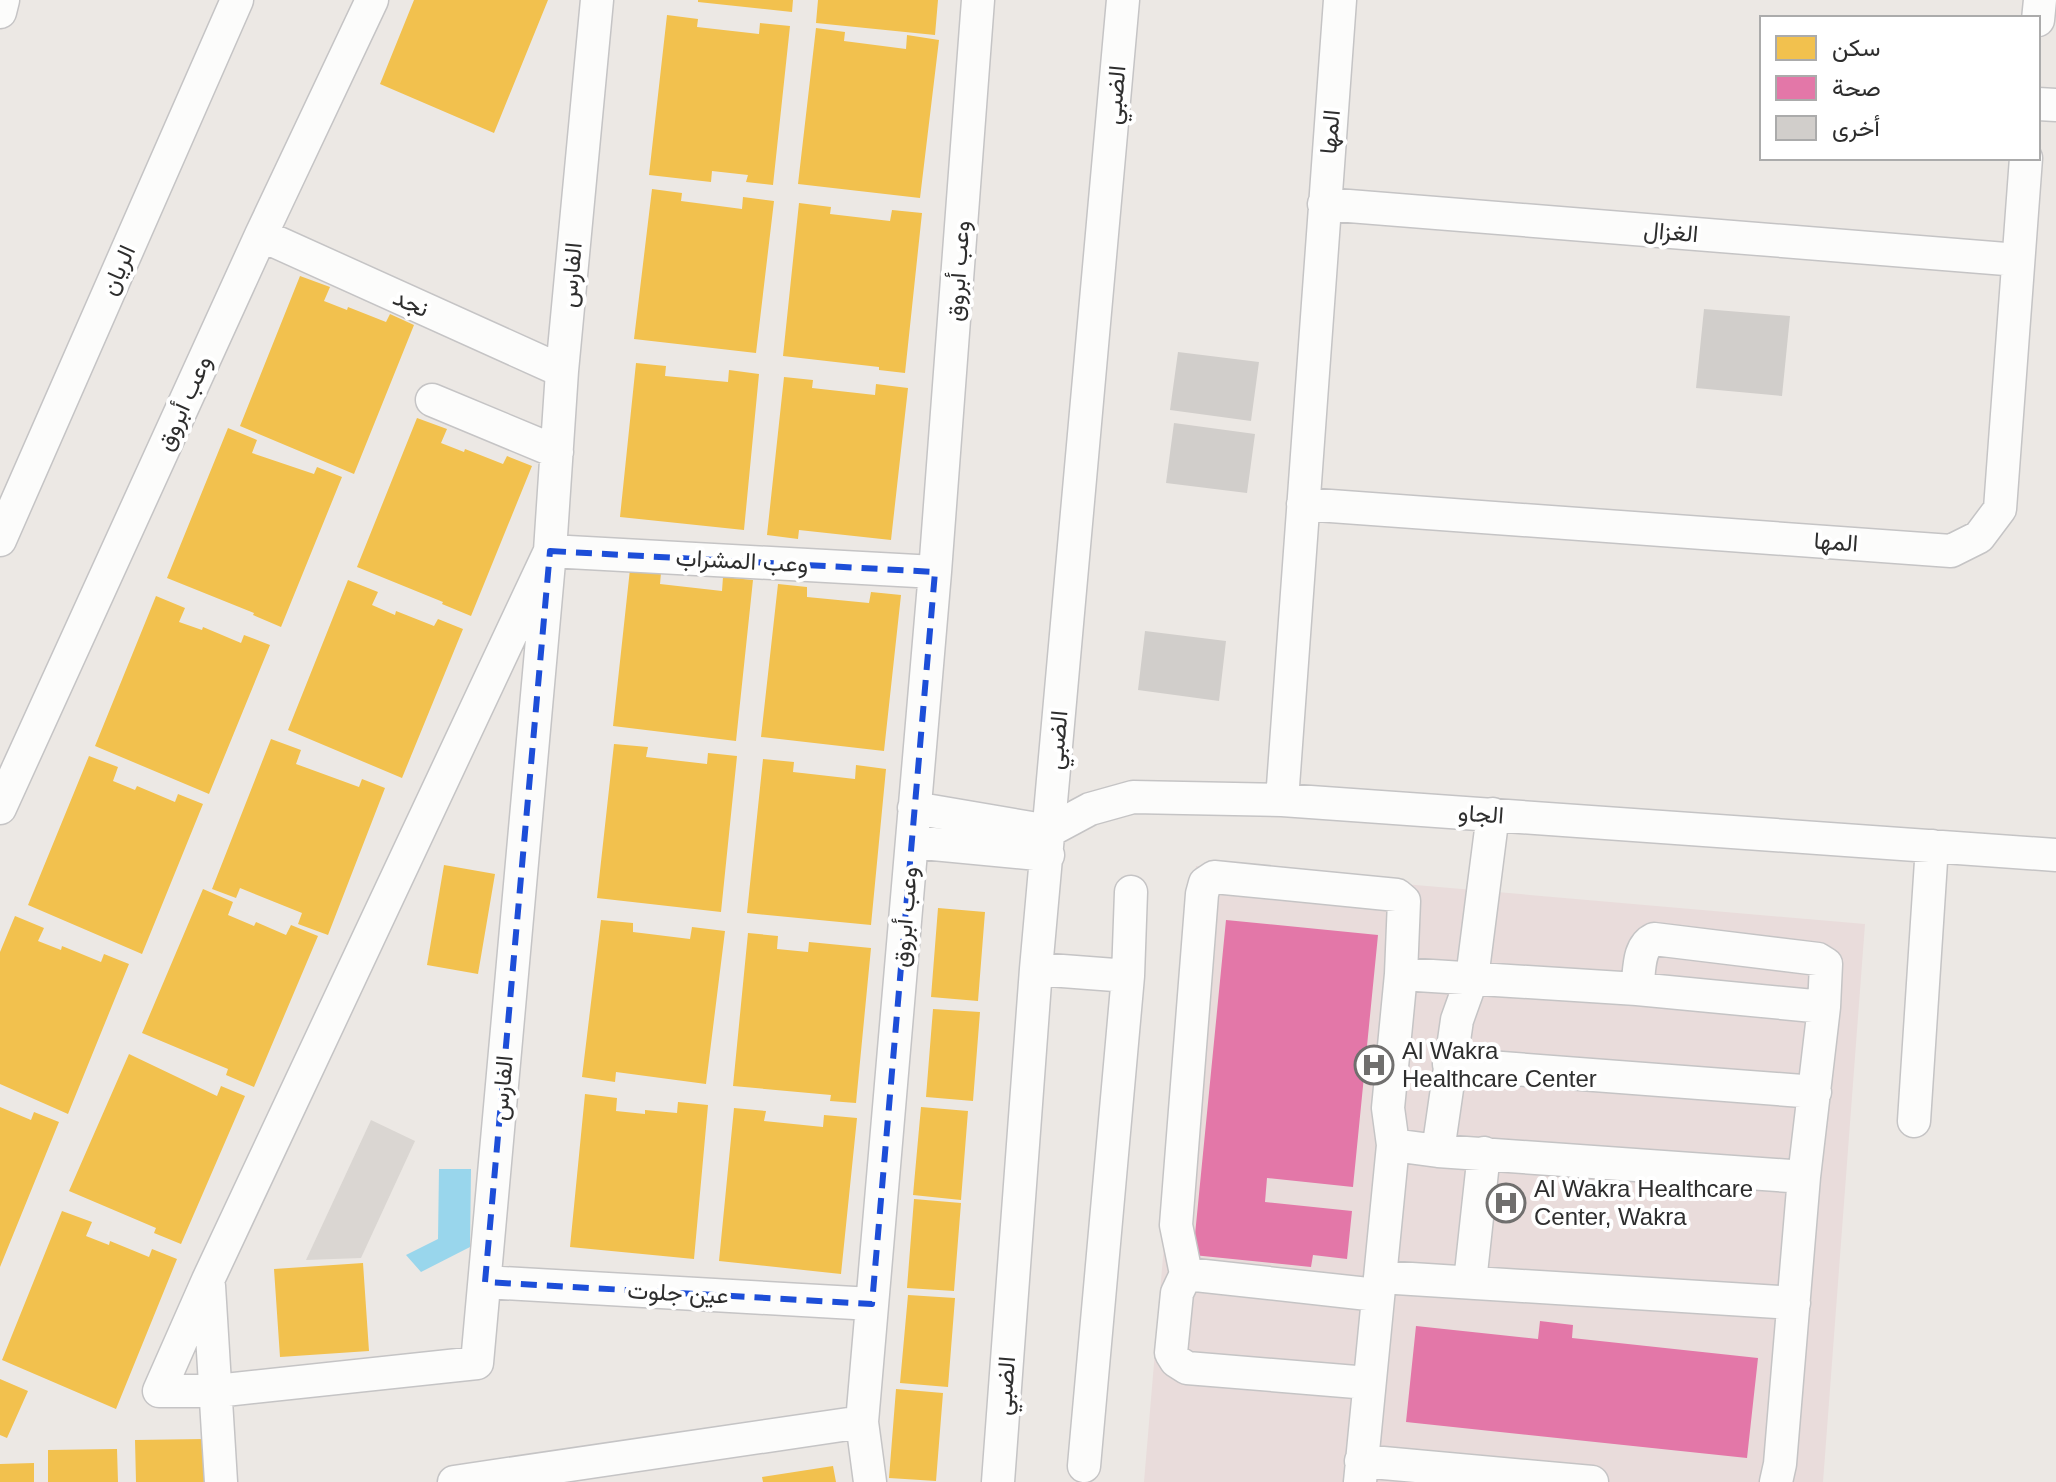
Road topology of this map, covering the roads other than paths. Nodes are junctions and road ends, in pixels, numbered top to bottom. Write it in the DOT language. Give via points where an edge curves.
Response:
graph roads {
  1 [pos="3,0"];
  2 [pos="237,0"];
  3 [pos="372,0"];
  4 [pos="597,0"];
  5 [pos="978,0"];
  6 [pos="1123,0"];
  7 [pos="1340,0"];
  8 [pos="0,12"];
  9 [pos="2026,160"];
  10 [pos="1324,204"];
  11 [pos="261,235"];
  12 [pos="2018,260"];
  13 [pos="562,371"];
  14 [pos="432,400"];
  15 [pos="557,452"];
  16 [pos="10,495"];
  17 [pos="1303,504"];
  18 [pos="0,540"];
  19 [pos="550,551"];
  20 [pos="935,572"];
  21 [pos="1282,800"];
  22 [pos="0,808"];
  23 [pos="914,808"];
  24 [pos="1493,814"];
  25 [pos="912,842"];
  26 [pos="1049,843"];
  27 [pos="1932,846"];
  28 [pos="2056,855"];
  29 [pos="1131,892"];
  30 [pos="1036,969"];
  31 [pos="1401,974"];
  32 [pos="1128,976"];
  33 [pos="1472,978"];
  34 [pos="1637,989"];
  35 [pos="1824,1007"];
  36 [pos="1449,1064"];
  37 [pos="1815,1092"];
  38 [pos="1914,1121"];
  39 [pos="1393,1145"];
  40 [pos="1438,1151"];
  41 [pos="1484,1153"];
  42 [pos="1804,1177"];
  43 [pos="1186,1274"];
  44 [pos="208,1280"];
  45 [pos="485,1282"];
  46 [pos="1470,1282"];
  47 [pos="1378,1286"];
  48 [pos="1794,1303"];
  49 [pos="872,1304"];
  50 [pos="1368,1383"];
  51 [pos="216,1391"];
  52 [pos="862,1422"];
  53 [pos="1084,1466"];
  54 [pos="1361,1472"];
  55 [pos="221,1482"];
  56 [pos="454,1482"];
  57 [pos="870,1482"];
  58 [pos="998,1482"];
  59 [pos="1592,1482"];
  60 [pos="1776,1482"];
  1 -- 8 [label="street"];
  2 -- 16 [label="street, الريان"];
  3 -- 11 [label="street, وعب أبروق"];
  4 -- 13 [label="street, الفارس"];
  5 -- 20 [label="street, وعب أبروق"];
  6 -- 26 [label="street, الضبي"];
  7 -- 10 [label="street, المها"];
  9 -- 12 [label="street, المها"];
  10 -- 12 [label="street, الغزال"];
  10 -- 17 [label="street, المها"];
  11 -- 13 [label="street, نجد"];
  11 -- 22 [label="street, وعب أبروق"];
  12 -- 17 [label="street, المها" via="2000,509 1979,537 1951,551"];
  13 -- 15 [label="street, الفارس"];
  14 -- 15 [label="street"];
  15 -- 19 [label="street, الفارس"];
  16 -- 18 [label="street, الريان"];
  17 -- 21 [label="street, المها"];
  19 -- 20 [label="street, وعب المشراب"];
  19 -- 44 [label="street, الفارس"];
  19 -- 45 [label="street, الفارس"];
  20 -- 23 [label="street, وعب أبروق"];
  21 -- 24 [label="street, الجاو"];
  21 -- 26 [label="street, الجاو" via="1133,797 1090,809"];
  23 -- 25 [label="street, وعب أبروق"];
  23 -- 26 [label="street"];
  24 -- 27 [label="street, الجاو"];
  24 -- 33 [label="street"];
  25 -- 26 [label="street"];
  25 -- 49 [label="street, وعب أبروق"];
  26 -- 30 [label="street, الضبي"];
  27 -- 28 [label="street, الجاو"];
  27 -- 38 [label="street"];
  29 -- 32 [label="street"];
  30 -- 32 [label="street"];
  30 -- 58 [label="street, الضبي"];
  31 -- 33 [label="street"];
  31 -- 39 [label="street" via="1388,1108"];
  31 -- 43 [label="street" via="1404,901 1397,895 1214,877 1205,883 1176,1225"];
  32 -- 53 [label="street"];
  33 -- 34 [label="street"];
  33 -- 36 [label="street"];
  34 -- 35 [label="street"];
  34 -- 35 [label="street" via="1642,950 1654,939 1818,959 1826,964"];
  35 -- 37 [label="street"];
  36 -- 37 [label="street"];
  36 -- 40 [label="street"];
  37 -- 42 [label="street"];
  39 -- 40 [label="street"];
  39 -- 47 [label="street"];
  40 -- 41 [label="street"];
  41 -- 42 [label="street"];
  41 -- 46 [label="street"];
  42 -- 48 [label="street"];
  43 -- 47 [label="street"];
  43 -- 50 [label="street" via="1177,1293 1171,1353 1187,1368"];
  44 -- 51 [label="street, الفارس"];
  44 -- 51 [label="street, الفارس" via="159,1391"];
  45 -- 49 [label="street, عين جلوت"];
  45 -- 51 [label="street, الفارس" via="477,1363"];
  46 -- 47 [label="street"];
  46 -- 48 [label="street"];
  47 -- 50 [label="street"];
  48 -- 60 [label="street"];
  49 -- 52 [label="street, وعب أبروق"];
  50 -- 54 [label="street"];
  51 -- 55 [label="street, الفارس"];
  52 -- 56 [label="street"];
  52 -- 57 [label="street, وعب أبروق"];
  54 -- 59 [label="street"];
}
